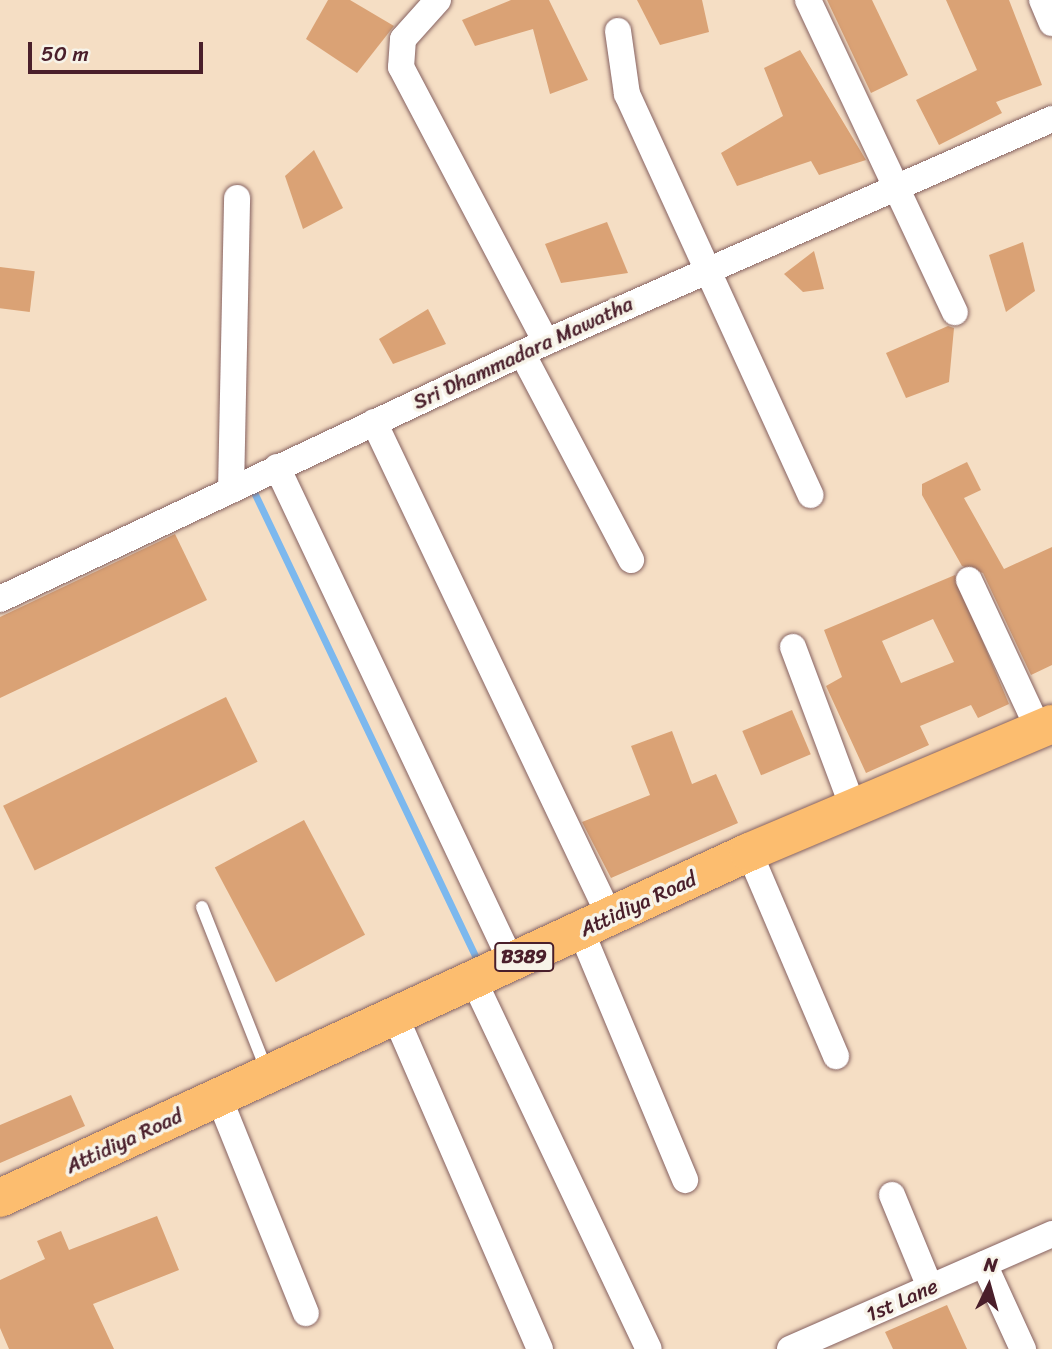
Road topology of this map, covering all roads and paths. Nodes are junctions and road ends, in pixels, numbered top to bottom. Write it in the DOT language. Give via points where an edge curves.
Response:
graph roads {
  1 [pos="808,0"];
  2 [pos="1041,0"];
  3 [pos="422,6"];
  4 [pos="1052,23"];
  5 [pos="618,31"];
  6 [pos="1052,119"];
  7 [pos="897,185"];
  8 [pos="237,198"];
  9 [pos="706,270"];
  10 [pos="955,312"];
  11 [pos="546,342"];
  12 [pos="522,354"];
  13 [pos="374,422"];
  14 [pos="277,467"];
  15 [pos="231,490"];
  16 [pos="811,495"];
  17 [pos="631,560"];
  18 [pos="969,580"];
  19 [pos="0,599"];
  20 [pos="793,648"];
  21 [pos="1046,727"];
  22 [pos="854,810"];
  23 [pos="750,852"];
  24 [pos="202,907"];
  25 [pos="595,924"];
  26 [pos="512,963"];
  27 [pos="474,981"];
  28 [pos="397,1018"];
  29 [pos="836,1056"];
  30 [pos="269,1075"];
  31 [pos="219,1098"];
  32 [pos="685,1180"];
  33 [pos="892,1195"];
  34 [pos="0,1198"];
  35 [pos="1052,1234"];
  36 [pos="984,1264"];
  37 [pos="930,1287"];
  38 [pos="306,1313"];
  39 [pos="540,1349"];
  40 [pos="649,1349"];
  41 [pos="790,1349"];
  42 [pos="1023,1349"];
  1 -- 7 [label="street"];
  2 -- 4 [label="street"];
  3 -- 11 [label="street" via="403,39 404,75"];
  5 -- 9 [label="street" via="628,94"];
  6 -- 7 [label="street, Sri Dhammadara Mawatha"];
  7 -- 9 [label="street, Sri Dhammadara Mawatha"];
  7 -- 10 [label="street"];
  8 -- 15 [label="street"];
  9 -- 11 [label="street, Sri Dhammadara Mawatha"];
  9 -- 16 [label="street"];
  11 -- 12 [label="street, Sri Dhammadara Mawatha"];
  12 -- 13 [label="street, Sri Dhammadara Mawatha"];
  12 -- 17 [label="street"];
  13 -- 14 [label="street, Sri Dhammadara Mawatha"];
  13 -- 25 [label="street"];
  14 -- 15 [label="street, Sri Dhammadara Mawatha"];
  14 -- 26 [label="street"];
  15 -- 19 [label="street, Sri Dhammadara Mawatha"];
  18 -- 21 [label="street"];
  20 -- 22 [label="street"];
  21 -- 22 [label="main road, Attidiya Road / B389"];
  22 -- 23 [label="main road, Attidiya Road / B389"];
  23 -- 25 [label="main road, Attidiya Road / B389"];
  23 -- 29 [label="street"];
  24 -- 30 [label="lane"];
  25 -- 26 [label="main road, Attidiya Road / B389"];
  25 -- 32 [label="street"];
  26 -- 27 [label="main road, Attidiya Road / B389"];
  27 -- 28 [label="main road, Attidiya Road / B389"];
  27 -- 40 [label="street"];
  28 -- 30 [label="main road, Attidiya Road / B389"];
  28 -- 39 [label="street"];
  30 -- 31 [label="main road, Attidiya Road / B389"];
  31 -- 34 [label="main road, Attidiya Road / B389"];
  31 -- 38 [label="street"];
  33 -- 37 [label="street"];
  35 -- 36 [label="street, 1st Lane"];
  36 -- 37 [label="street, 1st Lane"];
  36 -- 42 [label="street"];
  37 -- 41 [label="street, 1st Lane"];
}
